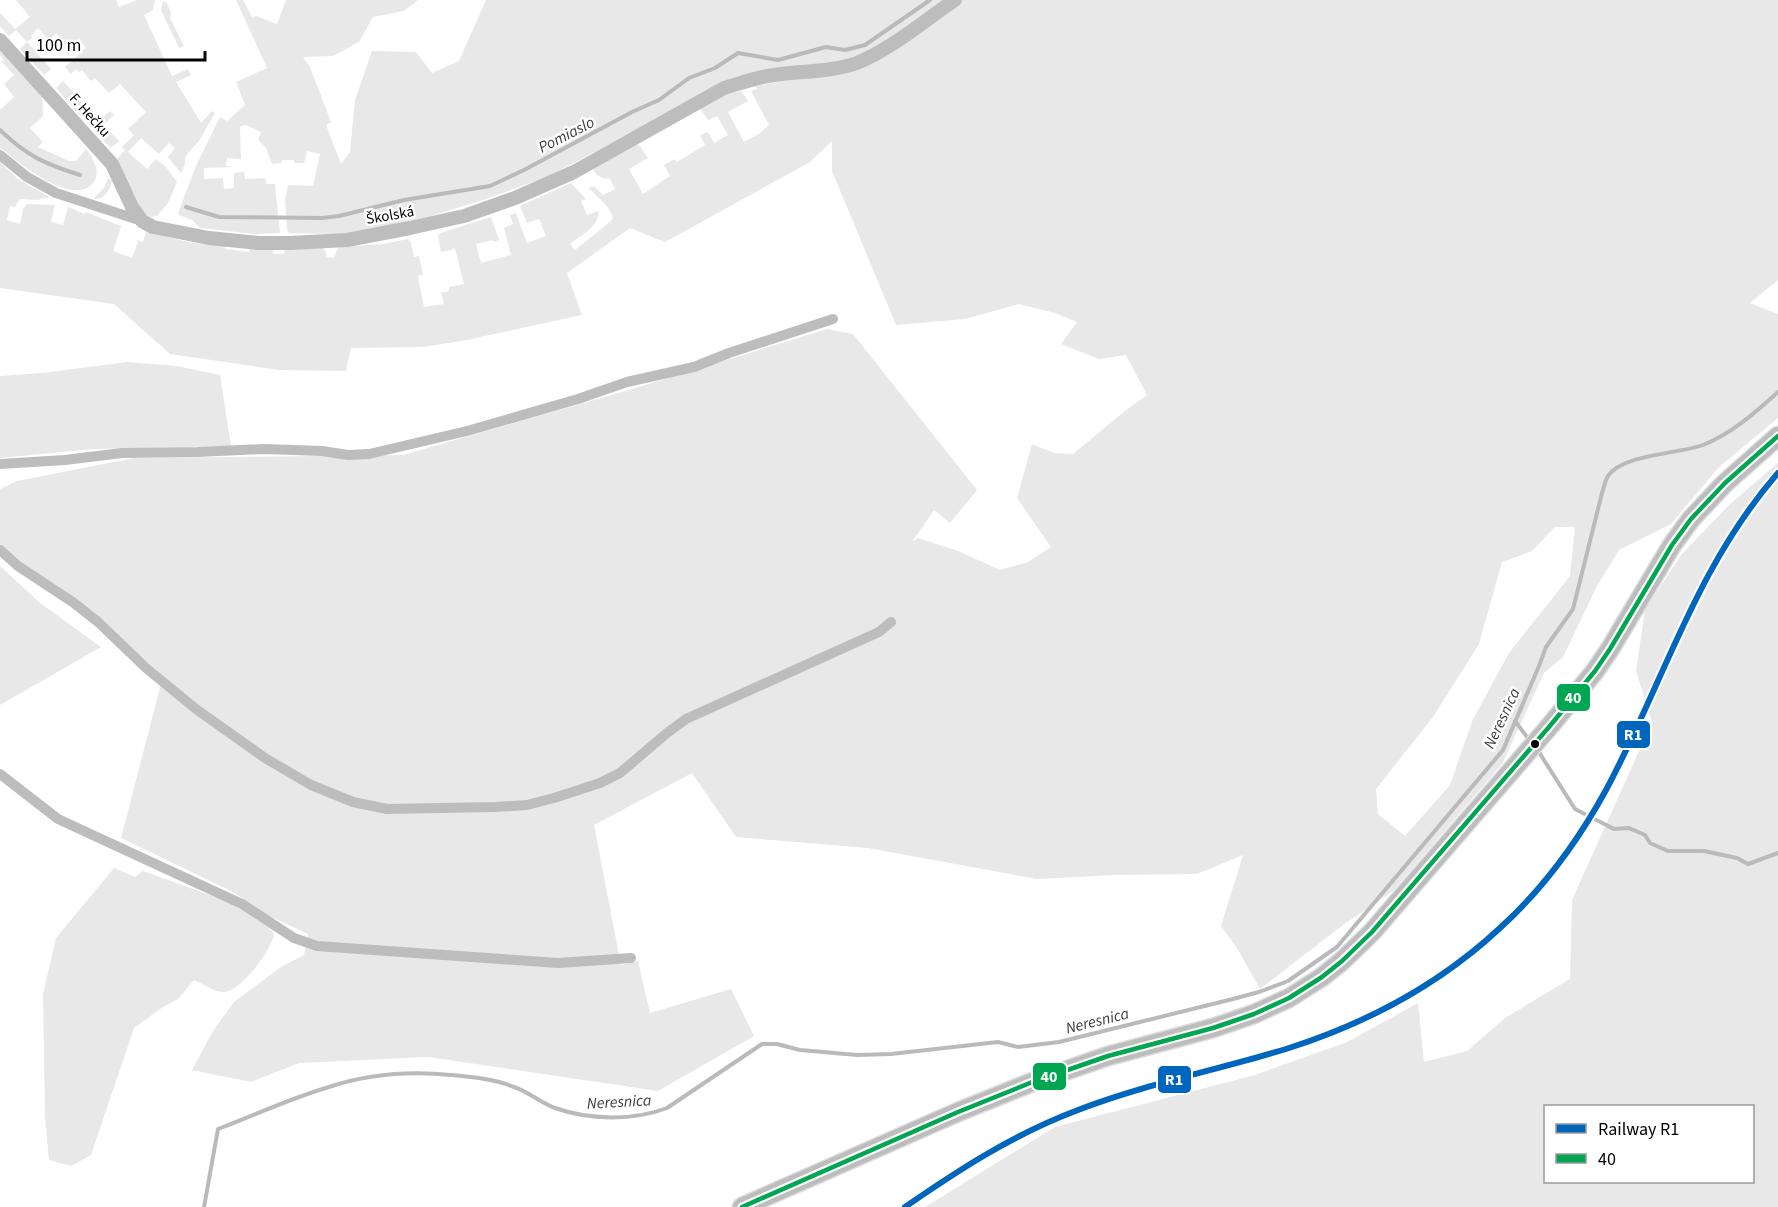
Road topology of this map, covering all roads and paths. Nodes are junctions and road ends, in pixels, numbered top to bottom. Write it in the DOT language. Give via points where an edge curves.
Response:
graph roads {
  1 [pos="955,0"];
  2 [pos="0,40"];
  3 [pos="0,155"];
  4 [pos="142,221"];
  5 [pos="833,319"];
  6 [pos="1778,436"];
  7 [pos="0,464"];
  8 [pos="0,550"];
  9 [pos="891,622"];
  10 [pos="0,774"];
  11 [pos="631,958"];
  12 [pos="742,1207"];
  1 -- 4 [label="street, Školská" via="856,63 746,81 710,95 574,172 444,222 347,240 258,243 209,238 153,227"];
  2 -- 4 [label="street, F. Hečku" via="112,164"];
  3 -- 4 [label="street, Školská" via="27,177 56,193"];
  5 -- 7 [label="street" via="694,367 627,382 467,431 369,454 264,450 122,453"];
  6 -- 12 [label="main road" via="1691,519 1610,649 1574,698 1372,932 1322,976 1289,998 1254,1014 1108,1056 1022,1086"];
  8 -- 9 [label="street" via="74,603 196,710 265,758 311,785 353,802 387,809 527,805 600,783 620,773 686,719 879,632"];
  10 -- 11 [label="street" via="58,819 242,904 294,938 316,946 558,963"];
}
